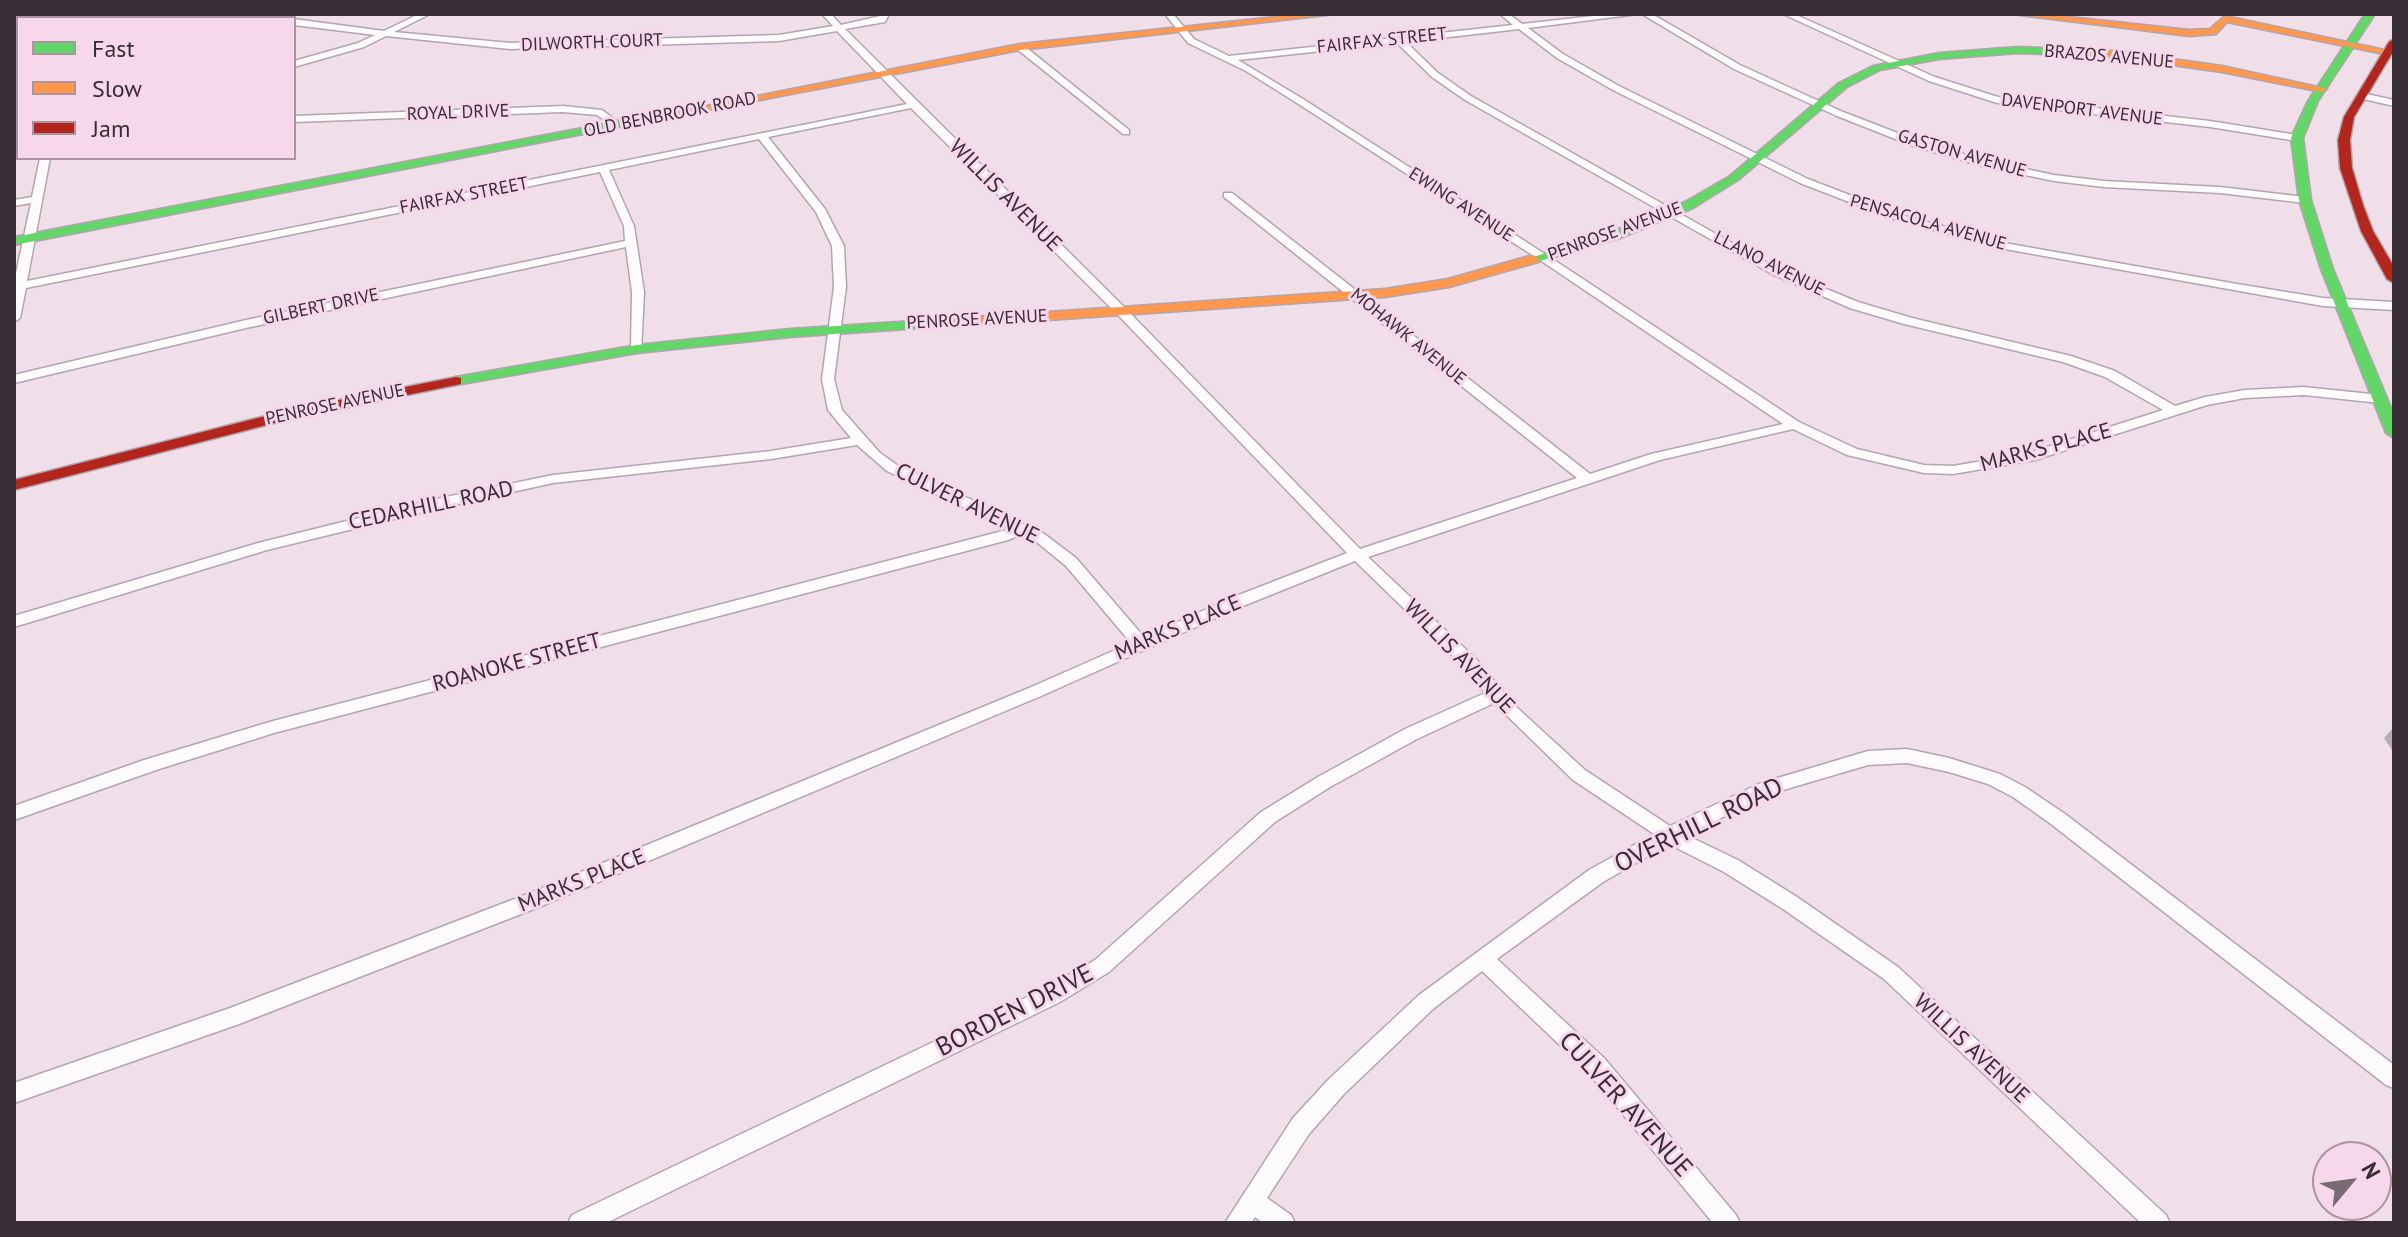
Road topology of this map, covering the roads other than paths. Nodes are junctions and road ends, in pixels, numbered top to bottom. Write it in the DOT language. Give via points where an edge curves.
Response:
graph roads {
  1 [pos="426,14"];
  2 [pos="885,14"];
  3 [pos="1169,14"];
  4 [pos="1330,14"];
  5 [pos="1504,14"];
  6 [pos="1634,14"];
  7 [pos="1646,14"];
  8 [pos="1787,14"];
  9 [pos="2017,14"];
  10 [pos="2370,14"];
  11 [pos="2227,17"];
  12 [pos="832,18"];
  13 [pos="296,22"];
  14 [pos="1520,26"];
  15 [pos="1181,30"];
  16 [pos="382,35"];
  17 [pos="1398,39"];
  18 [pos="2350,44"];
  19 [pos="1020,47"];
  20 [pos="2392,49"];
  21 [pos="1225,59"];
  22 [pos="296,64"];
  23 [pos="1895,64"];
  24 [pos="883,75"];
  25 [pos="2322,89"];
  26 [pos="2362,96"];
  27 [pos="2394,103"];
  28 [pos="914,105"];
  29 [pos="1819,105"];
  30 [pos="296,119"];
  31 [pos="617,125"];
  32 [pos="1126,132"];
  33 [pos="762,136"];
  34 [pos="2297,138"];
  35 [pos="1757,157"];
  36 [pos="45,160"];
  37 [pos="603,168"];
  38 [pos="1228,195"];
  39 [pos="37,199"];
  40 [pos="2305,200"];
  41 [pos="14,203"];
  42 [pos="1671,213"];
  43 [pos="21,240"];
  44 [pos="631,243"];
  45 [pos="1544,258"];
  46 [pos="2394,279"];
  47 [pos="16,286"];
  48 [pos="1356,295"];
  49 [pos="2341,301"];
  50 [pos="2394,306"];
  51 [pos="1122,312"];
  52 [pos="14,318"];
  53 [pos="833,330"];
  54 [pos="637,349"];
  55 [pos="14,379"];
  56 [pos="2380,399"];
  57 [pos="2176,412"];
  58 [pos="1794,425"];
  59 [pos="2394,433"];
  60 [pos="859,441"];
  61 [pos="1587,479"];
  62 [pos="14,485"];
  63 [pos="1024,528"];
  64 [pos="1357,555"];
  65 [pos="14,622"];
  66 [pos="1140,643"];
  67 [pos="1496,695"];
  68 [pos="14,813"];
  69 [pos="1669,835"];
  70 [pos="1483,959"];
  71 [pos="2394,1078"];
  72 [pos="14,1093"];
  73 [pos="1252,1201"];
  74 [pos="580,1223"];
  75 [pos="1237,1223"];
  76 [pos="1283,1223"];
  77 [pos="1728,1223"];
  78 [pos="2158,1223"];
  1 -- 16 [label="street"];
  2 -- 12 [label="street, DILWORTH COURT" via="882,20"];
  3 -- 15 [label="street, EWING AVENUE"];
  4 -- 15 [label="street, OLD BENBROOK ROAD"];
  5 -- 14 [label="street, PENSACOLA AVENUE"];
  6 -- 14 [label="street, FAIRFAX STREET"];
  7 -- 29 [label="street, GASTON AVENUE" via="1737,67"];
  8 -- 23 [label="street, DAVENPORT AVENUE"];
  9 -- 11 [label="street" via="2189,33 2213,32"];
  10 -- 18 [label="street"];
  11 -- 18 [label="street"];
  12 -- 16 [label="street, DILWORTH COURT" via="759,39 510,46"];
  12 -- 24 [label="street, WILLIS AVENUE"];
  13 -- 16 [label="street, DILWORTH COURT"];
  14 -- 17 [label="street, FAIRFAX STREET"];
  14 -- 35 [label="street, PENSACOLA AVENUE" via="1580,69"];
  15 -- 19 [label="street, OLD BENBROOK ROAD"];
  15 -- 21 [label="street, EWING AVENUE"];
  16 -- 22 [label="street"];
  17 -- 21 [label="street, FAIRFAX STREET"];
  17 -- 42 [label="street, LLANO AVENUE" via="1468,98"];
  18 -- 20 [label="street"];
  18 -- 25 [label="street"];
  19 -- 24 [label="street, OLD BENBROOK ROAD"];
  19 -- 32 [label="street"];
  20 -- 26 [label="street"];
  21 -- 45 [label="street, EWING AVENUE" via="1249,69"];
  23 -- 25 [label="street, BRAZOS AVENUE" via="1988,52 2090,52 2222,69"];
  23 -- 29 [label="street, PENROSE AVENUE" via="1851,80"];
  23 -- 34 [label="street, DAVENPORT AVENUE" via="2010,103"];
  24 -- 28 [label="street, WILLIS AVENUE"];
  24 -- 31 [label="street, OLD BENBROOK ROAD"];
  25 -- 34 [label="street"];
  26 -- 27 [label="street"];
  26 -- 46 [label="street" via="2349,117 2346,168 2367,231"];
  28 -- 33 [label="street, FAIRFAX STREET"];
  28 -- 51 [label="street, WILLIS AVENUE"];
  29 -- 35 [label="street, PENROSE AVENUE"];
  29 -- 40 [label="street, GASTON AVENUE" via="1917,144 2020,172"];
  30 -- 31 [label="street, ROYAL DRIVE" via="563,109 599,112"];
  31 -- 43 [label="street, OLD BENBROOK ROAD"];
  33 -- 37 [label="street, FAIRFAX STREET"];
  33 -- 53 [label="street, CULVER AVENUE" via="833,230 840,287"];
  34 -- 40 [label="street"];
  35 -- 42 [label="street, PENROSE AVENUE" via="1720,188"];
  35 -- 49 [label="street, PENSACOLA AVENUE" via="1862,205 2009,247 2292,298"];
  36 -- 39 [label="street"];
  37 -- 44 [label="street" via="624,212"];
  37 -- 47 [label="street, FAIRFAX STREET"];
  38 -- 48 [label="street, MOHAWK AVENUE"];
  39 -- 41 [label="street"];
  39 -- 43 [label="street"];
  40 -- 49 [label="street"];
  42 -- 45 [label="street, PENROSE AVENUE"];
  42 -- 57 [label="street, LLANO AVENUE" via="1776,272 1854,305 2067,359 2110,374"];
  43 -- 47 [label="street"];
  44 -- 54 [label="street" via="638,292"];
  44 -- 55 [label="street, GILBERT DRIVE"];
  45 -- 48 [label="street, PENROSE AVENUE" via="1449,283"];
  45 -- 58 [label="street, EWING AVENUE"];
  47 -- 52 [label="street"];
  48 -- 51 [label="street, PENROSE AVENUE"];
  48 -- 61 [label="street, MOHAWK AVENUE"];
  49 -- 50 [label="street, PENSACOLA AVENUE"];
  49 -- 56 [label="street"];
  51 -- 53 [label="street, PENROSE AVENUE"];
  51 -- 64 [label="street, WILLIS AVENUE"];
  53 -- 54 [label="street, PENROSE AVENUE"];
  53 -- 60 [label="street, CULVER AVENUE" via="830,394 835,410"];
  54 -- 62 [label="street, PENROSE AVENUE" via="316,409"];
  56 -- 57 [label="street, MARKS PLACE" via="2315,391 2245,394"];
  56 -- 59 [label="street"];
  57 -- 58 [label="street, MARKS PLACE" via="2030,457 1953,470 1863,455"];
  58 -- 61 [label="street, MARKS PLACE"];
  60 -- 63 [label="street, CULVER AVENUE" via="892,468"];
  60 -- 65 [label="street, CEDARHILL ROAD" via="553,479 431,505 263,546"];
  61 -- 64 [label="street, MARKS PLACE"];
  63 -- 66 [label="street, CULVER AVENUE" via="1071,562"];
  63 -- 68 [label="street, ROANOKE STREET" via="273,727"];
  64 -- 66 [label="street, MARKS PLACE"];
  64 -- 67 [label="street, WILLIS AVENUE" via="1470,663"];
  66 -- 72 [label="street, MARKS PLACE" via="1035,692 532,901 232,1017"];
  67 -- 69 [label="street, WILLIS AVENUE" via="1579,775"];
  67 -- 74 [label="street, BORDEN DRIVE" via="1411,734 1268,817 1102,966 1053,995"];
  69 -- 70 [label="street, OVERHILL ROAD" via="1596,876"];
  69 -- 71 [label="street, OVERHILL ROAD" via="1767,788 1868,758 1907,756 1970,770 2019,792 2058,819"];
  69 -- 78 [label="street, WILLIS AVENUE" via="1767,888 1891,973"];
  70 -- 73 [label="street, OVERHILL ROAD" via="1426,1002 1336,1087 1301,1126"];
  70 -- 77 [label="street, CULVER AVENUE" via="1596,1065"];
  73 -- 75 [label="street, OVERHILL ROAD"];
  73 -- 76 [label="street"];
}
